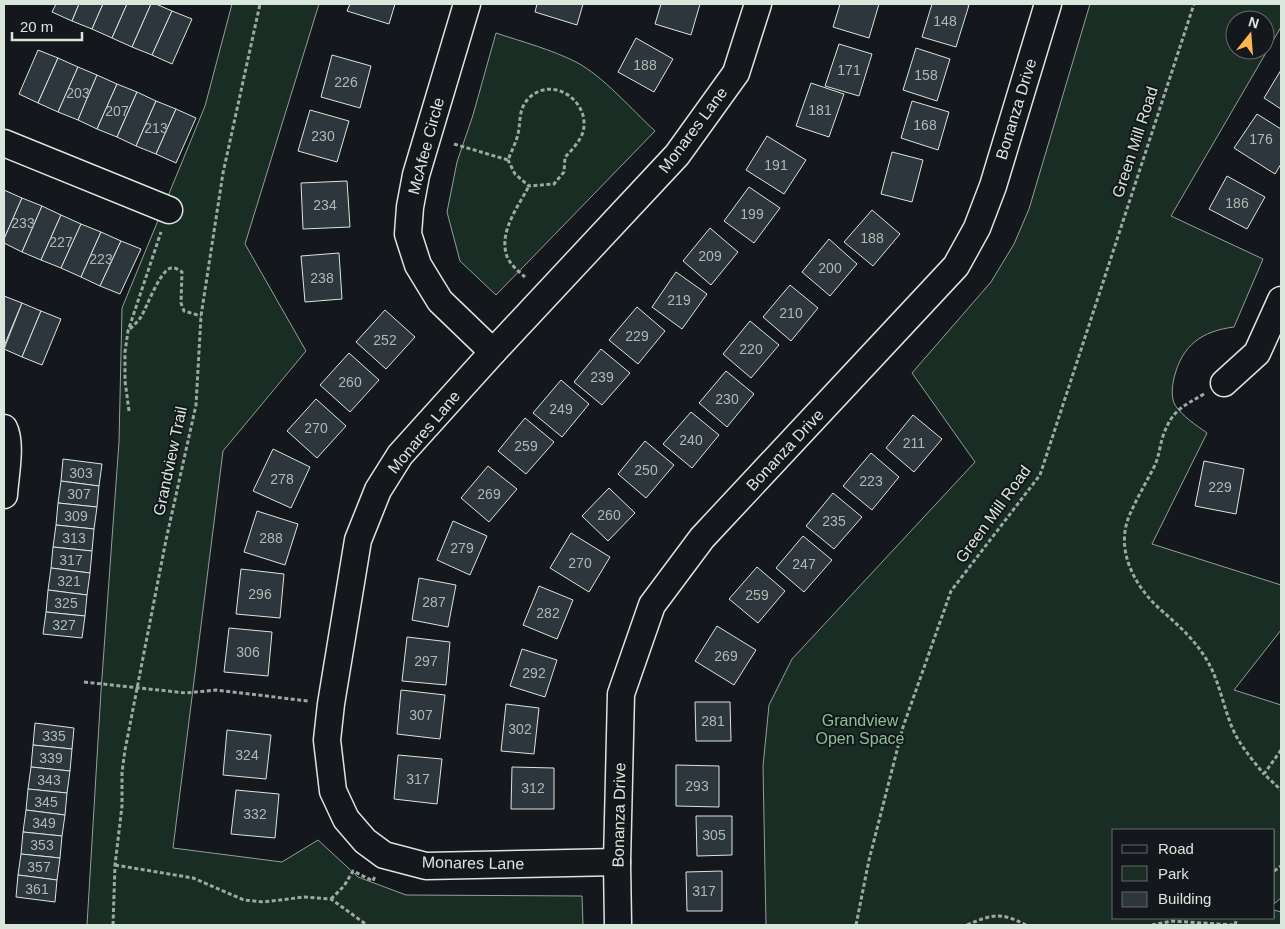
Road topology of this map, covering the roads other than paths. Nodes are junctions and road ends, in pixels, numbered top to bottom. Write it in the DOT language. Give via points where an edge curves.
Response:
graph roads {
  1 [pos="467,4"];
  2 [pos="758,4"];
  3 [pos="1048,4"];
  4 [pos="4,143"];
  5 [pos="169,210"];
  6 [pos="1281,300"];
  7 [pos="493,352"];
  8 [pos="1224,383"];
  9 [pos="4,428"];
  10 [pos="4,495"];
  11 [pos="617,862"];
  12 [pos="618,925"];
  1 -- 7 [label="street, McAfee Circle" via="416,175 408,234 418,265 440,301"];
  2 -- 7 [label="street, Monares Lane" via="736,73 677,155"];
  3 -- 11 [label="street, Bonanza Drive" via="990,194 977,228 956,266 702,538 652,606 621,694"];
  4 -- 5 [label="street"];
  6 -- 8 [label="street" via="1257,353"];
  7 -- 11 [label="street, Monares Lane" via="400,456 378,490 358,540 330,704 327,740 333,791 346,819 365,841 384,855 426,866"];
  9 -- 10 [label="street" via="7,458"];
  11 -- 12 [label="street, Bonanza Drive"];
}
